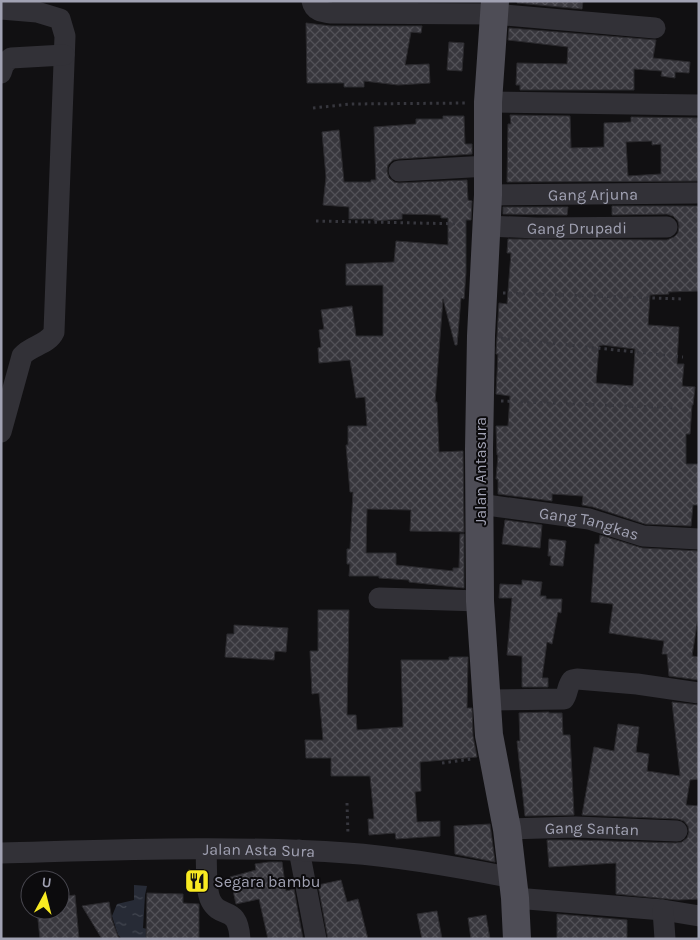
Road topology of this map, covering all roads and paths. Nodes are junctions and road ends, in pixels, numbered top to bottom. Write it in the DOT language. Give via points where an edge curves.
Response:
graph roads {
  1 [pos="312,1"];
  2 [pos="494,8"];
  3 [pos="1,9"];
  4 [pos="655,28"];
  5 [pos="64,55"];
  6 [pos="1,73"];
  7 [pos="488,102"];
  8 [pos="699,105"];
  9 [pos="312,108"];
  10 [pos="488,166"];
  11 [pos="399,171"];
  12 [pos="699,194"];
  13 [pos="488,195"];
  14 [pos="316,220"];
  15 [pos="486,226"];
  16 [pos="667,227"];
  17 [pos="482,292"];
  18 [pos="684,299"];
  19 [pos="481,336"];
  20 [pos="683,357"];
  21 [pos="480,400"];
  22 [pos="675,408"];
  23 [pos="1,432"];
  24 [pos="479,504"];
  25 [pos="699,539"];
  26 [pos="379,598"];
  27 [pos="480,601"];
  28 [pos="699,693"];
  29 [pos="486,700"];
  30 [pos="492,757"];
  31 [pos="442,763"];
  32 [pos="347,803"];
  33 [pos="507,829"];
  34 [pos="677,831"];
  35 [pos="206,850"];
  36 [pos="299,850"];
  37 [pos="1,853"];
  38 [pos="349,853"];
  39 [pos="514,888"];
  40 [pos="664,910"];
  41 [pos="699,916"];
  42 [pos="240,939"];
  43 [pos="316,939"];
  44 [pos="517,939"];
  45 [pos="665,939"];
  1 -- 2 [label="street" via="318,10 331,13"];
  2 -- 4 [label="street"];
  2 -- 7 [label="main road, Jalan Antasura"];
  3 -- 5 [label="street" via="37,12 60,20 65,36"];
  5 -- 6 [label="street" via="11,58"];
  5 -- 23 [label="street" via="54,332 48,340 30,348 22,356"];
  7 -- 8 [label="street"];
  7 -- 9 [label="path" via="351,104"];
  7 -- 10 [label="main road, Jalan Antasura"];
  10 -- 11 [label="street"];
  10 -- 13 [label="main road, Jalan Antasura"];
  12 -- 13 [label="street, Gang Arjuna"];
  13 -- 15 [label="main road, Jalan Antasura"];
  14 -- 15 [label="path"];
  15 -- 16 [label="street, Gang Drupadi"];
  15 -- 17 [label="main road, Jalan Antasura"];
  17 -- 18 [label="path"];
  17 -- 19 [label="main road, Jalan Antasura"];
  19 -- 20 [label="path"];
  19 -- 21 [label="main road, Jalan Antasura"];
  21 -- 22 [label="path"];
  21 -- 24 [label="main road, Jalan Antasura"];
  24 -- 25 [label="street, Gang Tangkas" via="590,519 643,536"];
  24 -- 27 [label="main road, Jalan Antasura"];
  26 -- 27 [label="street"];
  27 -- 29 [label="main road, Jalan Antasura"];
  28 -- 29 [label="street" via="577,679 569,683 564,699"];
  29 -- 30 [label="main road, Jalan Antasura"];
  30 -- 31 [label="path"];
  30 -- 33 [label="main road, Jalan Antasura"];
  32 -- 38 [label="path"];
  33 -- 34 [label="street, Gang Santan" via="576,827"];
  33 -- 39 [label="main road, Jalan Antasura"];
  35 -- 36 [label="street, Jalan Asta Sura"];
  35 -- 37 [label="street, Jalan Asta Sura"];
  35 -- 42 [label="street" via="209,896 216,908 238,921"];
  36 -- 38 [label="street, Jalan Asta Sura"];
  36 -- 43 [label="street"];
  38 -- 39 [label="street, Jalan Asta Sura" via="387,857"];
  39 -- 40 [label="street, Jalan Asta Sura"];
  39 -- 44 [label="main road, Jalan Antasura"];
  40 -- 41 [label="street, Jalan Asta Sura"];
  40 -- 45 [label="street"];
}
